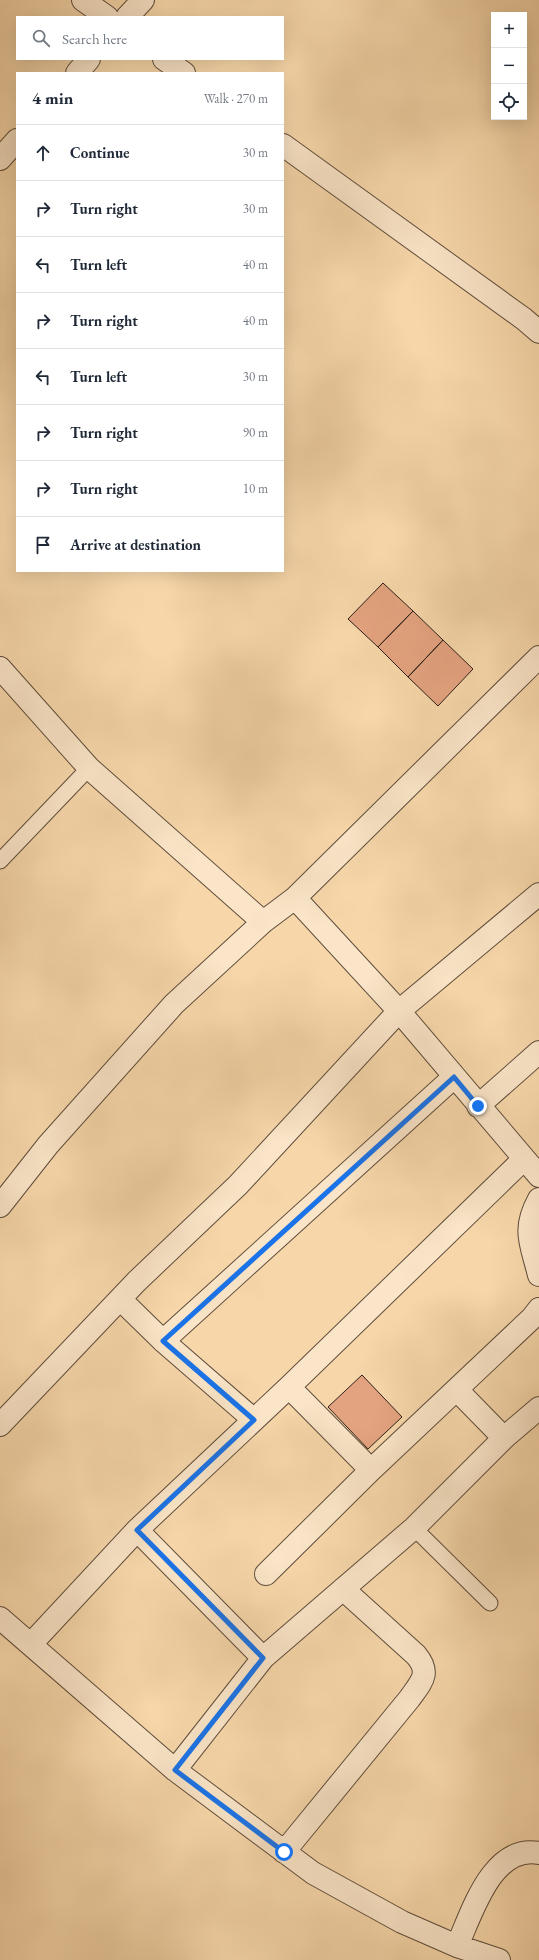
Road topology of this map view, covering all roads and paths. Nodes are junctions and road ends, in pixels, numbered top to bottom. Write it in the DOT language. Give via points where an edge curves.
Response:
graph roads {
  1 [pos="83,0"];
  2 [pos="143,0"];
  3 [pos="105,16"];
  4 [pos="128,16"];
  5 [pos="89,60"];
  6 [pos="165,60"];
  7 [pos="78,72"];
  8 [pos="183,72"];
  9 [pos="16,141"];
  10 [pos="284,146"];
  11 [pos="0,160"];
  12 [pos="539,332"];
  13 [pos="539,657"];
  14 [pos="0,668"];
  15 [pos="89,768"];
  16 [pos="0,861"];
  17 [pos="539,894"];
  18 [pos="295,898"];
  19 [pos="263,922"];
  20 [pos="399,1011"];
  21 [pos="539,1052"];
  22 [pos="454,1077"];
  23 [pos="478,1106"];
  24 [pos="524,1159"];
  25 [pos="539,1176"];
  26 [pos="539,1199"];
  27 [pos="0,1206"];
  28 [pos="539,1275"];
  29 [pos="120,1299"];
  30 [pos="539,1309"];
  31 [pos="163,1341"];
  32 [pos="289,1387"];
  33 [pos="457,1390"];
  34 [pos="539,1408"];
  35 [pos="254,1420"];
  36 [pos="0,1425"];
  37 [pos="504,1438"];
  38 [pos="371,1470"];
  39 [pos="414,1528"];
  40 [pos="137,1530"];
  41 [pos="266,1574"];
  42 [pos="343,1589"];
  43 [pos="490,1603"];
  44 [pos="0,1618"];
  45 [pos="31,1644"];
  46 [pos="263,1658"];
  47 [pos="175,1770"];
  48 [pos="284,1852"];
  49 [pos="539,1853"];
  50 [pos="457,1946"];
  51 [pos="499,1960"];
  1 -- 3 [label="street"];
  2 -- 4 [label="street"];
  5 -- 7 [label="street"];
  6 -- 8 [label="street"];
  9 -- 11 [label="street"];
  10 -- 12 [label="street"];
  13 -- 18 [label="street"];
  14 -- 15 [label="street"];
  15 -- 16 [label="lane"];
  15 -- 19 [label="street"];
  17 -- 20 [label="street"];
  18 -- 19 [label="street"];
  18 -- 20 [label="street"];
  19 -- 27 [label="street" via="174,1004 48,1145"];
  20 -- 22 [label="street"];
  20 -- 29 [label="street" via="238,1185"];
  21 -- 23 [label="street"];
  22 -- 23 [label="street"];
  22 -- 31 [label="street"];
  23 -- 24 [label="street"];
  24 -- 25 [label="street"];
  24 -- 32 [label="street"];
  26 -- 28 [label="street" via="531,1215 528,1234"];
  29 -- 31 [label="street"];
  29 -- 36 [label="street"];
  30 -- 33 [label="street"];
  31 -- 35 [label="street"];
  32 -- 35 [label="street"];
  32 -- 38 [label="street"];
  33 -- 37 [label="street"];
  33 -- 38 [label="street"];
  34 -- 37 [label="street"];
  35 -- 40 [label="street"];
  37 -- 39 [label="street"];
  38 -- 41 [label="street"];
  39 -- 42 [label="street"];
  39 -- 43 [label="lane"];
  40 -- 45 [label="street"];
  40 -- 46 [label="street"];
  42 -- 46 [label="street"];
  42 -- 48 [label="street" via="416,1655 422,1662 424,1674 410,1698"];
  44 -- 45 [label="street"];
  45 -- 47 [label="street"];
  46 -- 47 [label="street"];
  47 -- 48 [label="street"];
  48 -- 50 [label="street" via="312,1873 362,1901"];
  49 -- 50 [label="street" via="517,1855 501,1864 488,1879"];
  50 -- 51 [label="street"];
}
